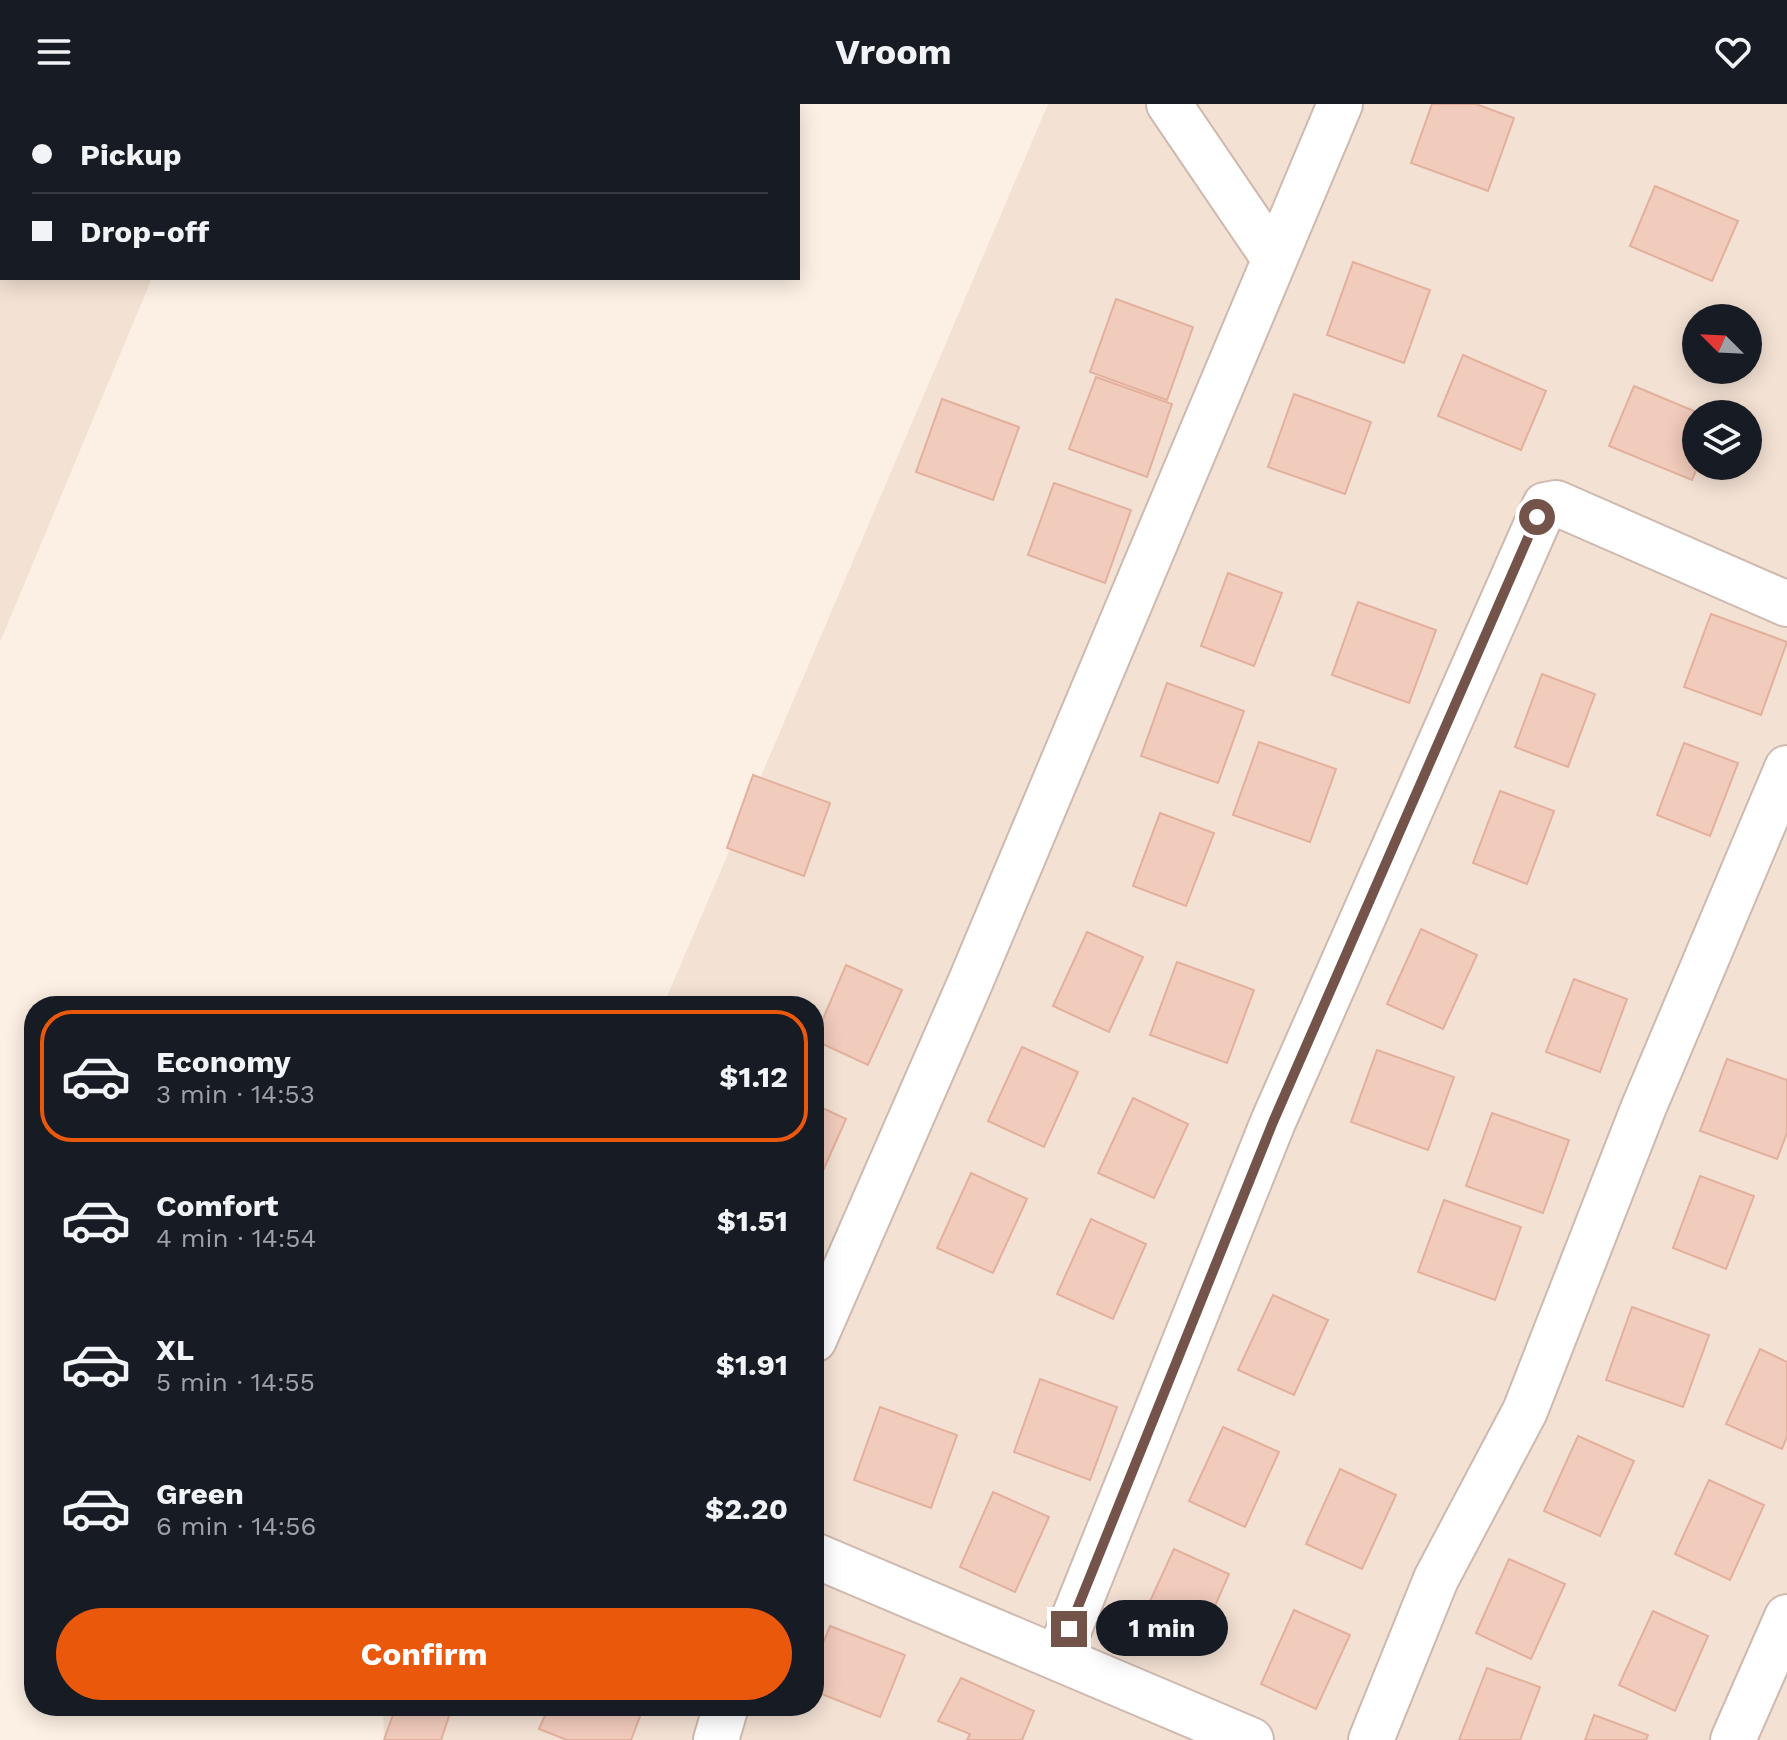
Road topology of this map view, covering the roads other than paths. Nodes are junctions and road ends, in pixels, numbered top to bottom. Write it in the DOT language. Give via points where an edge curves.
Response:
graph roads {
  1 [pos="1169,104"];
  2 [pos="1340,104"];
  3 [pos="1273,257"];
  4 [pos="1787,604"];
  5 [pos="1787,768"];
  6 [pos="824,1317"];
  7 [pos="824,1559"];
  8 [pos="1787,1617"];
  9 [pos="1058,1657"];
  10 [pos="723,1716"];
  11 [pos="716,1740"];
  12 [pos="1251,1740"];
  13 [pos="1371,1740"];
  14 [pos="1733,1740"];
  1 -- 3 [label="street"];
  2 -- 3 [label="street"];
  3 -- 6 [label="street" via="970,983"];
  4 -- 9 [label="street" via="1556,503 1545,505 1273,1122"];
  5 -- 13 [label="street" via="1643,1109 1525,1411 1436,1579"];
  7 -- 9 [label="street"];
  8 -- 14 [label="street"];
  9 -- 12 [label="street"];
  10 -- 11 [label="street"];
}
